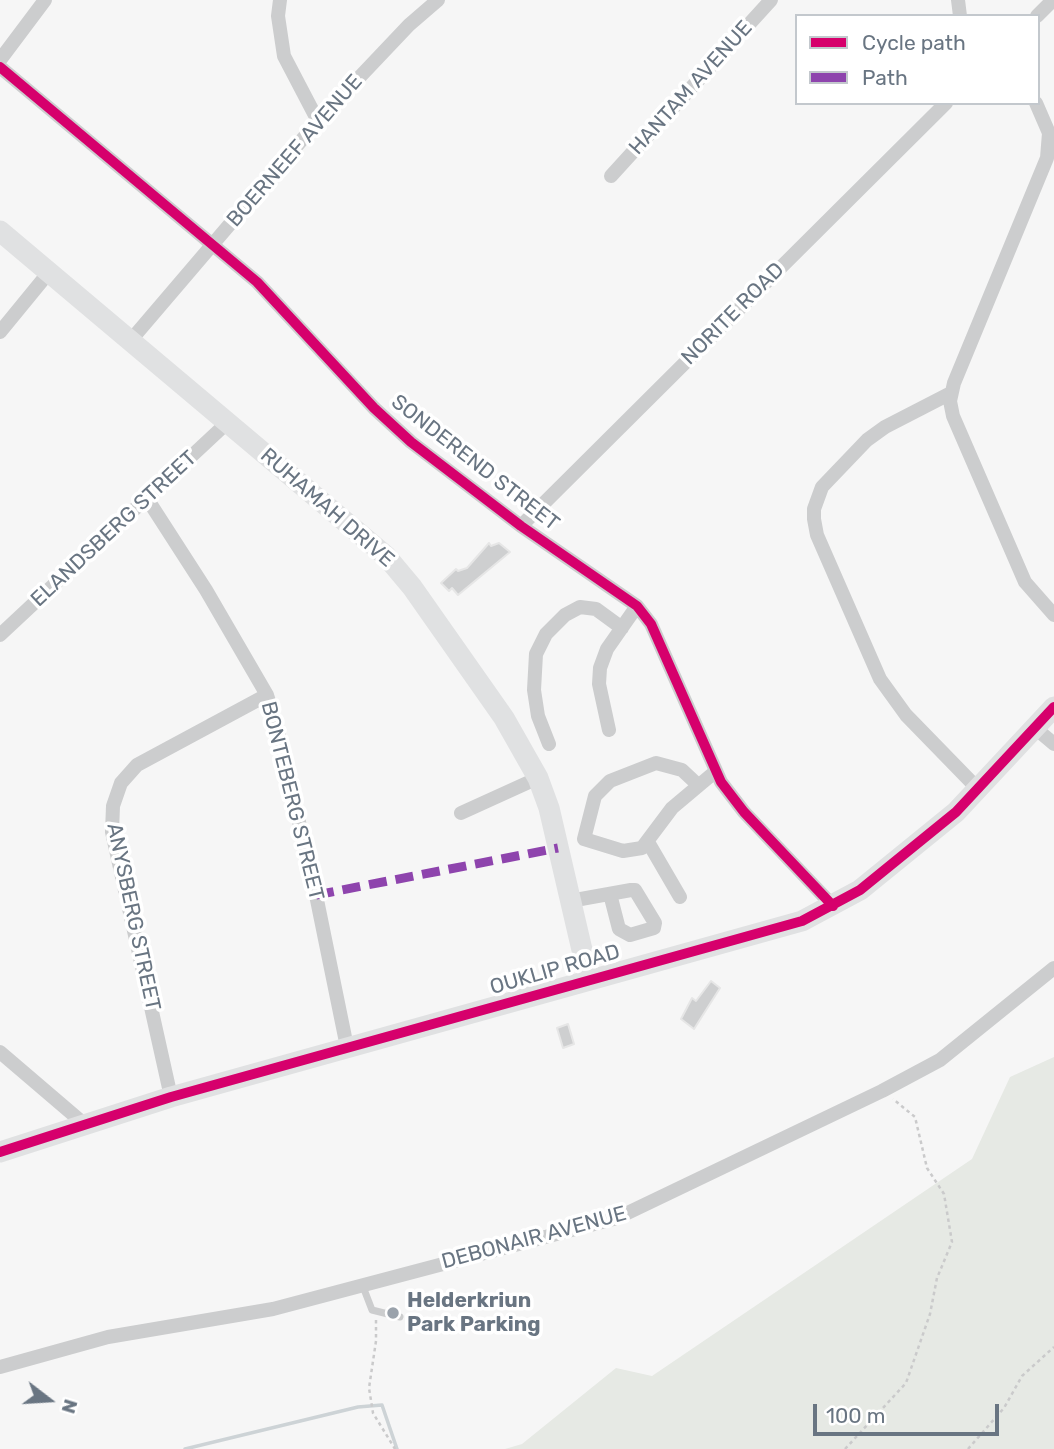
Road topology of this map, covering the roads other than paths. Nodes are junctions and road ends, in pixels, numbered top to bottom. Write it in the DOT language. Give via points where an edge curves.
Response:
graph roads {
  1 [pos="45,0"];
  2 [pos="280,0"];
  3 [pos="438,0"];
  4 [pos="771,0"];
  5 [pos="1054,0"];
  6 [pos="1039,14"];
  7 [pos="0,60"];
  8 [pos="0,67"];
  9 [pos="944,105"];
  10 [pos="1037,105"];
  11 [pos="317,121"];
  12 [pos="611,176"];
  13 [pos="0,231"];
  14 [pos="213,245"];
  15 [pos="50,271"];
  16 [pos="0,332"];
  17 [pos="131,340"];
  18 [pos="951,393"];
  19 [pos="228,422"];
  20 [pos="148,500"];
  21 [pos="521,526"];
  22 [pos="637,606"];
  23 [pos="1054,615"];
  24 [pos="622,628"];
  25 [pos="0,635"];
  26 [pos="267,695"];
  27 [pos="1054,707"];
  28 [pos="1035,728"];
  29 [pos="609,730"];
  30 [pos="549,744"];
  31 [pos="1054,744"];
  32 [pos="716,771"];
  33 [pos="538,778"];
  34 [pos="698,785"];
  35 [pos="979,790"];
  36 [pos="461,813"];
  37 [pos="648,842"];
  38 [pos="610,894"];
  39 [pos="680,897"];
  40 [pos="570,901"];
  41 [pos="833,906"];
  42 [pos="1054,968"];
  43 [pos="589,981"];
  44 [pos="347,1047"];
  45 [pos="0,1052"];
  46 [pos="171,1097"];
  47 [pos="83,1123"];
  48 [pos="0,1152"];
  49 [pos="362,1283"];
  50 [pos="400,1317"];
  51 [pos="0,1367"];
  1 -- 7 [label="street"];
  2 -- 11 [label="street" via="284,56"];
  3 -- 11 [label="street, BOERNEEF AVENUE" via="409,24"];
  4 -- 12 [label="street, HANTAM AVENUE"];
  5 -- 6 [label="street"];
  8 -- 14 [label="street, SONDEREND STREET"];
  9 -- 21 [label="street, NORITE ROAD"];
  10 -- 18 [label="street" via="1049,132 1047,158"];
  11 -- 14 [label="street, BOERNEEF AVENUE"];
  13 -- 15 [label="street, RUHAMAH DRIVE"];
  14 -- 17 [label="street, BOERNEEF AVENUE"];
  14 -- 21 [label="street, SONDEREND STREET" via="279,303 411,442"];
  15 -- 16 [label="street"];
  15 -- 17 [label="street, RUHAMAH DRIVE"];
  17 -- 19 [label="street, RUHAMAH DRIVE"];
  18 -- 23 [label="street" via="953,416 1025,582"];
  18 -- 35 [label="street" via="867,440 822,487 814,519 880,679 906,715"];
  19 -- 20 [label="street, ELANDSBERG STREET"];
  19 -- 33 [label="street, RUHAMAH DRIVE" via="386,555 497,707"];
  20 -- 25 [label="street, ELANDSBERG STREET"];
  20 -- 26 [label="street, BONTEBERG STREET"];
  21 -- 22 [label="street, SONDEREND STREET"];
  22 -- 24 [label="street"];
  22 -- 32 [label="street, SONDEREND STREET" via="651,624"];
  24 -- 29 [label="street" via="607,649 599,677"];
  24 -- 30 [label="street" via="596,609 580,607 546,634 536,654 534,690"];
  26 -- 44 [label="street, BONTEBERG STREET" via="310,868"];
  26 -- 46 [label="street, ANYSBERG STREET" via="137,765 121,783 113,806 112,832"];
  27 -- 28 [label="street, OUKLIP ROAD"];
  28 -- 31 [label="street"];
  28 -- 35 [label="street, OUKLIP ROAD"];
  32 -- 34 [label="street"];
  32 -- 41 [label="street, SONDEREND STREET" via="744,812"];
  33 -- 36 [label="street"];
  33 -- 40 [label="street, RUHAMAH DRIVE"];
  34 -- 37 [label="street" via="672,808"];
  34 -- 37 [label="street" via="682,770 656,763 601,788 584,839 623,852"];
  35 -- 41 [label="street, OUKLIP ROAD" via="886,870"];
  37 -- 39 [label="street"];
  38 -- 40 [label="street"];
  40 -- 43 [label="street, RUHAMAH DRIVE"];
  41 -- 43 [label="street, OUKLIP ROAD" via="786,926"];
  42 -- 49 [label="street, DEBONAIR AVENUE" via="948,1054 882,1091 617,1219"];
  43 -- 44 [label="street, OUKLIP ROAD"];
  44 -- 46 [label="street, OUKLIP ROAD"];
  45 -- 47 [label="street"];
  46 -- 47 [label="street, OUKLIP ROAD"];
  47 -- 48 [label="street, OUKLIP ROAD"];
  49 -- 50 [label="lane" via="372,1310"];
  49 -- 51 [label="street, DEBONAIR AVENUE" via="273,1309 108,1337"];
}
